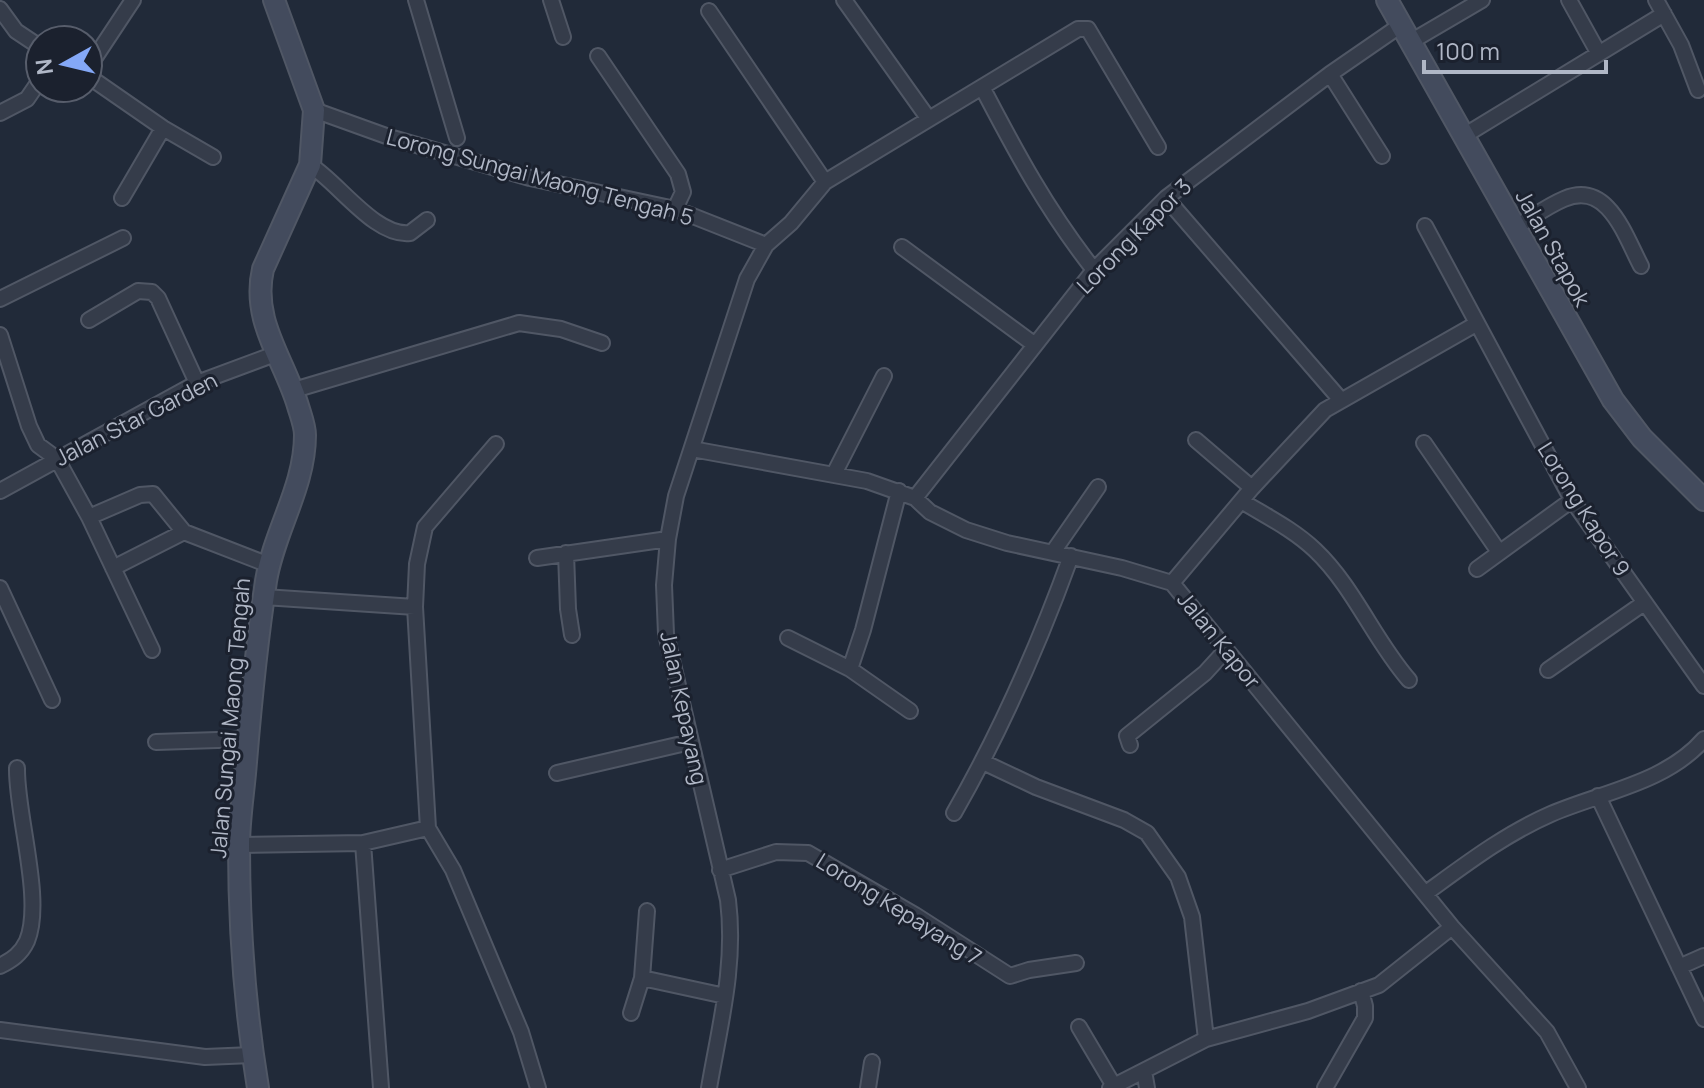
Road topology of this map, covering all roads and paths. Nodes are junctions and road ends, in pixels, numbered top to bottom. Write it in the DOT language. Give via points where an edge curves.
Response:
graph roads {
  1 [pos="133,0"];
  2 [pos="274,0"];
  3 [pos="416,0"];
  4 [pos="551,0"];
  5 [pos="844,0"];
  6 [pos="1387,0"];
  7 [pos="1482,0"];
  8 [pos="1569,0"];
  9 [pos="1656,0"];
  10 [pos="0,9"];
  11 [pos="709,11"];
  12 [pos="1664,14"];
  13 [pos="1406,33"];
  14 [pos="24,36"];
  15 [pos="563,37"];
  16 [pos="104,44"];
  17 [pos="1599,54"];
  18 [pos="598,56"];
  19 [pos="1330,74"];
  20 [pos="104,87"];
  21 [pos="982,87"];
  22 [pos="1698,90"];
  23 [pos="24,101"];
  24 [pos="314,110"];
  25 [pos="0,113"];
  26 [pos="928,118"];
  27 [pos="163,128"];
  28 [pos="1462,137"];
  29 [pos="457,138"];
  30 [pos="1158,147"];
  31 [pos="1382,156"];
  32 [pos="213,157"];
  33 [pos="310,165"];
  34 [pos="825,182"];
  35 [pos="122,198"];
  36 [pos="1166,198"];
  37 [pos="675,209"];
  38 [pos="427,220"];
  39 [pos="1425,226"];
  40 [pos="1514,228"];
  41 [pos="123,238"];
  42 [pos="766,245"];
  43 [pos="902,247"];
  44 [pos="1641,266"];
  45 [pos="1094,270"];
  46 [pos="0,299"];
  47 [pos="89,320"];
  48 [pos="1476,324"];
  49 [pos="0,335"];
  50 [pos="602,343"];
  51 [pos="1035,345"];
  52 [pos="275,354"];
  53 [pos="884,376"];
  54 [pos="197,383"];
  55 [pos="294,390"];
  56 [pos="1340,399"];
  57 [pos="1196,440"];
  58 [pos="1424,443"];
  59 [pos="496,444"];
  60 [pos="692,449"];
  61 [pos="57,459"];
  62 [pos="834,474"];
  63 [pos="1098,487"];
  64 [pos="1252,488"];
  65 [pos="0,491"];
  66 [pos="899,491"];
  67 [pos="915,498"];
  68 [pos="1572,500"];
  69 [pos="1704,500"];
  70 [pos="1243,502"];
  71 [pos="89,517"];
  72 [pos="184,532"];
  73 [pos="668,539"];
  74 [pos="1053,552"];
  75 [pos="1499,552"];
  76 [pos="566,553"];
  77 [pos="1071,556"];
  78 [pos="537,558"];
  79 [pos="269,565"];
  80 [pos="113,568"];
  81 [pos="1477,569"];
  82 [pos="1172,583"];
  83 [pos="0,588"];
  84 [pos="264,597"];
  85 [pos="1644,603"];
  86 [pos="415,607"];
  87 [pos="572,635"];
  88 [pos="788,638"];
  89 [pos="152,650"];
  90 [pos="1226,650"];
  91 [pos="850,669"];
  92 [pos="1548,670"];
  93 [pos="1409,680"];
  94 [pos="1704,686"];
  95 [pos="52,700"];
  96 [pos="910,711"];
  97 [pos="248,739"];
  98 [pos="1704,739"];
  99 [pos="156,742"];
  100 [pos="690,742"];
  101 [pos="1130,745"];
  102 [pos="983,762"];
  103 [pos="17,768"];
  104 [pos="557,773"];
  105 [pos="1598,796"];
  106 [pos="954,813"];
  107 [pos="428,828"];
  108 [pos="363,843"];
  109 [pos="239,845"];
  110 [pos="720,870"];
  111 [pos="1426,893"];
  112 [pos="647,911"];
  113 [pos="1452,927"];
  114 [pos="1704,956"];
  115 [pos="1076,963"];
  116 [pos="0,966"];
  117 [pos="1679,967"];
  118 [pos="642,978"];
  119 [pos="1361,991"];
  120 [pos="725,996"];
  121 [pos="631,1013"];
  122 [pos="1704,1019"];
  123 [pos="1079,1027"];
  124 [pos="0,1030"];
  125 [pos="1206,1039"];
  126 [pos="252,1055"];
  127 [pos="872,1062"];
  128 [pos="1144,1071"];
  129 [pos="1112,1087"];
  130 [pos="258,1088"];
  131 [pos="381,1088"];
  132 [pos="538,1088"];
  133 [pos="709,1088"];
  134 [pos="868,1088"];
  135 [pos="1147,1088"];
  136 [pos="1325,1088"];
  137 [pos="1578,1088"];
  1 -- 16 [label="street"];
  2 -- 24 [label="street, Jalan Sungai Maong Tengah"];
  3 -- 29 [label="street"];
  4 -- 15 [label="street"];
  5 -- 26 [label="street"];
  6 -- 13 [label="street, Jalan Stapok"];
  7 -- 13 [label="street, Lorong Kapor 3"];
  8 -- 17 [label="street"];
  9 -- 12 [label="street"];
  10 -- 14 [label="street"];
  11 -- 34 [label="street"];
  12 -- 17 [label="street"];
  12 -- 22 [label="street"];
  13 -- 19 [label="street, Lorong Kapor 3"];
  13 -- 28 [label="street, Jalan Stapok"];
  17 -- 28 [label="street"];
  18 -- 37 [label="street" via="678,174 683,192"];
  19 -- 31 [label="street"];
  19 -- 36 [label="street, Lorong Kapor 3"];
  20 -- 27 [label="street"];
  21 -- 26 [label="street, Jalan Kepayang"];
  21 -- 30 [label="street, Jalan Kepayang" via="1078,29 1088,29"];
  21 -- 45 [label="street" via="1034,186"];
  23 -- 25 [label="street"];
  24 -- 33 [label="street, Jalan Sungai Maong Tengah"];
  24 -- 37 [label="street, Lorong Sungai Maong Tengah 5" via="530,178"];
  26 -- 34 [label="street, Jalan Kepayang"];
  27 -- 32 [label="street"];
  27 -- 35 [label="street"];
  28 -- 40 [label="street, Jalan Stapok"];
  33 -- 38 [label="street" via="359,210 396,232 410,233"];
  33 -- 52 [label="street, Jalan Sungai Maong Tengah" via="259,285"];
  34 -- 42 [label="street, Jalan Kepayang"];
  36 -- 45 [label="street, Lorong Kapor 3"];
  36 -- 56 [label="street"];
  37 -- 42 [label="street, Lorong Sungai Maong Tengah 5"];
  39 -- 48 [label="street, Lorong Kapor 9"];
  40 -- 44 [label="street" via="1565,198 1596,198 1610,207"];
  40 -- 69 [label="street, Jalan Stapok" via="1613,400 1642,438"];
  41 -- 46 [label="street"];
  42 -- 60 [label="street, Jalan Kepayang" via="747,279"];
  43 -- 51 [label="street"];
  45 -- 51 [label="street, Lorong Kapor 3"];
  47 -- 54 [label="street" via="138,291 152,292"];
  48 -- 56 [label="street"];
  48 -- 68 [label="street, Lorong Kapor 9"];
  49 -- 61 [label="street" via="29,426 38,445"];
  50 -- 55 [label="street" via="561,329 519,323"];
  51 -- 67 [label="street, Lorong Kapor 3"];
  52 -- 54 [label="street, Jalan Star Garden"];
  52 -- 55 [label="street, Jalan Sungai Maong Tengah"];
  53 -- 62 [label="street"];
  54 -- 61 [label="street, Jalan Star Garden"];
  55 -- 79 [label="street, Jalan Sungai Maong Tengah" via="305,431 304,464"];
  56 -- 64 [label="street" via="1312,421"];
  57 -- 64 [label="street"];
  58 -- 75 [label="street"];
  59 -- 86 [label="street" via="425,527"];
  60 -- 62 [label="street, Jalan Kapor"];
  60 -- 73 [label="street, Jalan Kepayang"];
  61 -- 65 [label="street, Jalan Star Garden"];
  61 -- 71 [label="street"];
  62 -- 66 [label="street, Jalan Kapor"];
  63 -- 74 [label="street"];
  64 -- 70 [label="street"];
  66 -- 67 [label="street, Jalan Kapor"];
  66 -- 91 [label="street"];
  67 -- 74 [label="street, Jalan Kapor" via="966,530"];
  68 -- 75 [label="street"];
  68 -- 85 [label="street, Lorong Kapor 9"];
  70 -- 82 [label="street"];
  70 -- 93 [label="street" via="1316,551"];
  71 -- 72 [label="street" via="153,494"];
  71 -- 80 [label="street"];
  72 -- 79 [label="street"];
  72 -- 80 [label="street"];
  73 -- 76 [label="street"];
  73 -- 100 [label="street, Jalan Kepayang" via="666,634"];
  74 -- 77 [label="street, Jalan Kapor"];
  75 -- 81 [label="street"];
  76 -- 78 [label="street"];
  76 -- 87 [label="street"];
  77 -- 82 [label="street, Jalan Kapor"];
  77 -- 102 [label="street"];
  79 -- 84 [label="street, Jalan Sungai Maong Tengah"];
  80 -- 89 [label="street"];
  82 -- 90 [label="street, Jalan Kapor"];
  83 -- 95 [label="street"];
  84 -- 86 [label="street"];
  84 -- 97 [label="street, Jalan Sungai Maong Tengah"];
  85 -- 92 [label="street"];
  85 -- 94 [label="street, Lorong Kapor 9"];
  86 -- 107 [label="street"];
  88 -- 91 [label="street"];
  90 -- 101 [label="street" via="1127,736"];
  90 -- 111 [label="street, Jalan Kapor"];
  91 -- 96 [label="street"];
  97 -- 99 [label="street"];
  97 -- 109 [label="street, Jalan Sungai Maong Tengah"];
  98 -- 105 [label="street" via="1673,766"];
  100 -- 104 [label="street"];
  100 -- 110 [label="street, Jalan Kepayang"];
  102 -- 106 [label="street"];
  102 -- 125 [label="street" via="1147,833 1178,877 1192,917"];
  103 -- 116 [label="street" via="31,916 26,943 14,959"];
  105 -- 111 [label="street" via="1513,833"];
  105 -- 117 [label="street"];
  107 -- 108 [label="street"];
  107 -- 132 [label="street" via="453,870 521,1032"];
  108 -- 109 [label="street"];
  108 -- 131 [label="street"];
  109 -- 126 [label="street, Jalan Sungai Maong Tengah"];
  110 -- 115 [label="street, Lorong Kepayang 7" via="776,852 808,853 1010,976"];
  110 -- 120 [label="street, Jalan Kepayang" via="732,936"];
  111 -- 113 [label="street, Jalan Kapor"];
  112 -- 118 [label="street"];
  113 -- 119 [label="street" via="1379,985"];
  113 -- 137 [label="street, Jalan Kapor" via="1547,1032"];
  114 -- 117 [label="street"];
  117 -- 122 [label="street"];
  118 -- 120 [label="street"];
  118 -- 121 [label="street"];
  119 -- 125 [label="street"];
  119 -- 136 [label="street" via="1365,1018"];
  120 -- 133 [label="street, Jalan Kepayang"];
  123 -- 129 [label="street"];
  124 -- 126 [label="street" via="205,1057"];
  125 -- 128 [label="street"];
  126 -- 130 [label="street, Jalan Sungai Maong Tengah"];
  127 -- 134 [label="street"];
  128 -- 129 [label="street"];
  128 -- 135 [label="street"];
}
